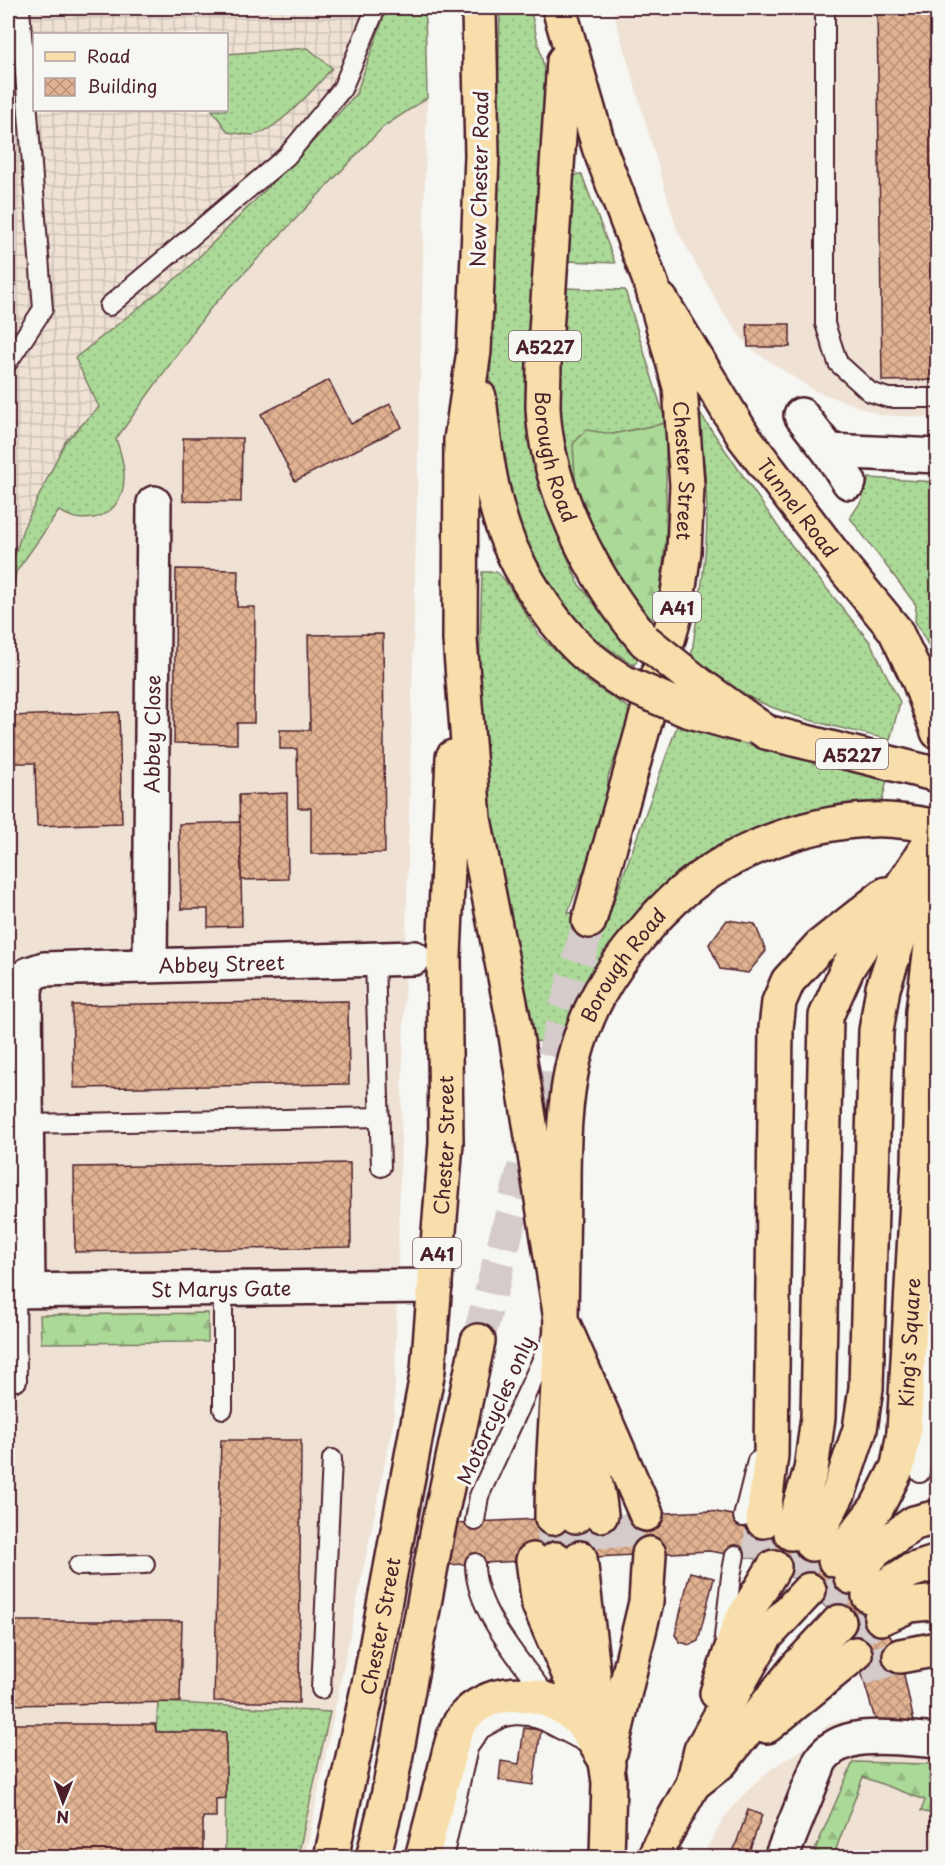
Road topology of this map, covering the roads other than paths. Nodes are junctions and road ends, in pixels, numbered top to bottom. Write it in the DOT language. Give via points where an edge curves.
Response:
graph roads {
  1 [pos="20,8"];
  2 [pos="373,8"];
  3 [pos="479,8"];
  4 [pos="825,8"];
  5 [pos="561,17"];
  6 [pos="652,285"];
  7 [pos="109,306"];
  8 [pos="474,351"];
  9 [pos="8,362"];
  10 [pos="938,398"];
  11 [pos="801,415"];
  12 [pos="829,451"];
  13 [pos="938,456"];
  14 [pos="849,482"];
  15 [pos="154,503"];
  16 [pos="460,640"];
  17 [pos="766,732"];
  18 [pos="938,732"];
  19 [pos="938,776"];
  20 [pos="938,829"];
  21 [pos="938,840"];
  22 [pos="906,878"];
  23 [pos="938,889"];
  24 [pos="589,921"];
  25 [pos="414,958"];
  26 [pos="375,960"];
  27 [pos="150,965"];
  28 [pos="380,1117"];
  29 [pos="26,1124"];
  30 [pos="919,1161"];
  31 [pos="381,1167"];
  32 [pos="435,1286"];
  33 [pos="223,1288"];
  34 [pos="17,1290"];
  35 [pos="561,1319"];
  36 [pos="478,1341"];
  37 [pos="17,1381"];
  38 [pos="223,1409"];
  39 [pos="938,1458"];
  40 [pos="332,1459"];
  41 [pos="920,1473"];
  42 [pos="877,1507"];
  43 [pos="588,1516"];
  44 [pos="938,1517"];
  45 [pos="475,1521"];
  46 [pos="591,1557"];
  47 [pos="938,1562"];
  48 [pos="475,1563"];
  49 [pos="145,1564"];
  50 [pos="78,1566"];
  51 [pos="834,1576"];
  52 [pos="938,1602"];
  53 [pos="810,1604"];
  54 [pos="938,1620"];
  55 [pos="752,1630"];
  56 [pos="938,1649"];
  57 [pos="806,1677"];
  58 [pos="719,1686"];
  59 [pos="321,1689"];
  60 [pos="552,1702"];
  61 [pos="938,1741"];
  62 [pos="603,1756"];
  63 [pos="711,1756"];
  64 [pos="693,1784"];
  65 [pos="433,1856"];
  66 [pos="331,1857"];
  67 [pos="373,1857"];
  68 [pos="607,1857"];
  69 [pos="655,1857"];
  70 [pos="781,1857"];
  1 -- 9 [label="lane" via="44,309"];
  2 -- 7 [label="lane" via="342,89 286,156"];
  3 -- 8 [label="main road, New Chester Road / A41" via="482,156"];
  4 -- 10 [label="lane" via="825,324 837,363 870,392 888,398"];
  5 -- 6 [label="main road, Chester Street / A41" via="599,147"];
  5 -- 17 [label="main road, Borough Road / A5227, bridge" via="565,77 554,196 543,410 554,471 575,531 624,616 645,640 700,685"];
  6 -- 18 [label="main road, Tunnel Road" via="744,437 895,630"];
  6 -- 24 [label="main road, Chester Street / A41" via="680,387 687,485 684,551 675,615"];
  8 -- 16 [label="main road, A41" via="462,440"];
  8 -- 17 [label="main road, Borough Road / A5227, bridge" via="494,493 509,544 537,595 572,641 625,682 687,710"];
  11 -- 12 [label="street"];
  12 -- 13 [label="street"];
  12 -- 14 [label="street"];
  15 -- 27 [label="street, Abbey Close"];
  16 -- 32 [label="main road, Chester Street / A41" via="444,955 446,1143"];
  16 -- 35 [label="main road" via="474,819 514,1023"];
  17 -- 19 [label="main road, Borough Road / A5227"];
  20 -- 22 [label="main road"];
  20 -- 35 [label="main road, Borough Road" via="883,820 838,824 769,842 702,876 665,907 630,948 603,985 574,1060 564,1138"];
  21 -- 51 [label="main road" via="883,988 876,1031 866,1388 860,1428 839,1492"];
  22 -- 51 [label="main road" via="848,967 826,1016 818,1417 811,1470"];
  22 -- 51 [label="main road" via="819,947 788,981 779,1002 776,1029 771,1455"];
  23 -- 30 [label="main road, King's Square" via="923,1011"];
  25 -- 26 [label="street, Abbey Street"];
  26 -- 27 [label="street, Abbey Street"];
  26 -- 28 [label="lane"];
  27 -- 29 [label="street, Abbey Street" via="44,969 29,974 25,991"];
  28 -- 29 [label="lane"];
  28 -- 31 [label="lane"];
  29 -- 34 [label="street"];
  30 -- 41 [label="lane" via="930,1233 928,1408"];
  30 -- 42 [label="main road, King's Square" via="904,1432 898,1466"];
  32 -- 33 [label="street, St Marys Gate"];
  32 -- 66 [label="main road, Chester Street / A41" via="428,1370 371,1675"];
  33 -- 34 [label="street, St Marys Gate"];
  33 -- 38 [label="lane"];
  34 -- 37 [label="lane"];
  35 -- 43 [label="main road"];
  35 -- 43 [label="main road"];
  35 -- 43 [label="main road"];
  35 -- 45 [label="lane, Motorcycles only" via="478,1496"];
  36 -- 67 [label="main road, Chester Street"];
  39 -- 41 [label="lane"];
  40 -- 59 [label="lane"];
  41 -- 42 [label="lane"];
  42 -- 51 [label="main road, King's Square"];
  44 -- 51 [label="main road" via="914,1523"];
  46 -- 62 [label="main road" via="594,1680"];
  46 -- 62 [label="main road" via="627,1587"];
  46 -- 62 [label="main road" via="539,1605"];
  47 -- 51 [label="main road" via="910,1571"];
  48 -- 60 [label="lane" via="478,1587 486,1606"];
  49 -- 50 [label="lane"];
  51 -- 52 [label="main road" via="910,1605"];
  51 -- 54 [label="main road"];
  51 -- 56 [label="main road"];
  53 -- 55 [label="main road"];
  53 -- 55 [label="main road"];
  53 -- 57 [label="main road"];
  53 -- 57 [label="main road"];
  53 -- 58 [label="lane" via="730,1576"];
  53 -- 64 [label="main road"];
  55 -- 58 [label="main road"];
  55 -- 63 [label="main road"];
  57 -- 63 [label="main road"];
  58 -- 63 [label="main road"];
  60 -- 62 [label="main road" via="584,1727"];
  60 -- 65 [label="main road" via="525,1694 505,1695 471,1709 451,1744"];
  61 -- 70 [label="street" via="864,1738 837,1744 826,1751"];
  62 -- 65 [label="lane" via="529,1716 515,1715 490,1722 468,1748"];
  62 -- 68 [label="main road" via="609,1782"];
  63 -- 64 [label="main road"];
  64 -- 69 [label="main road"];
}
